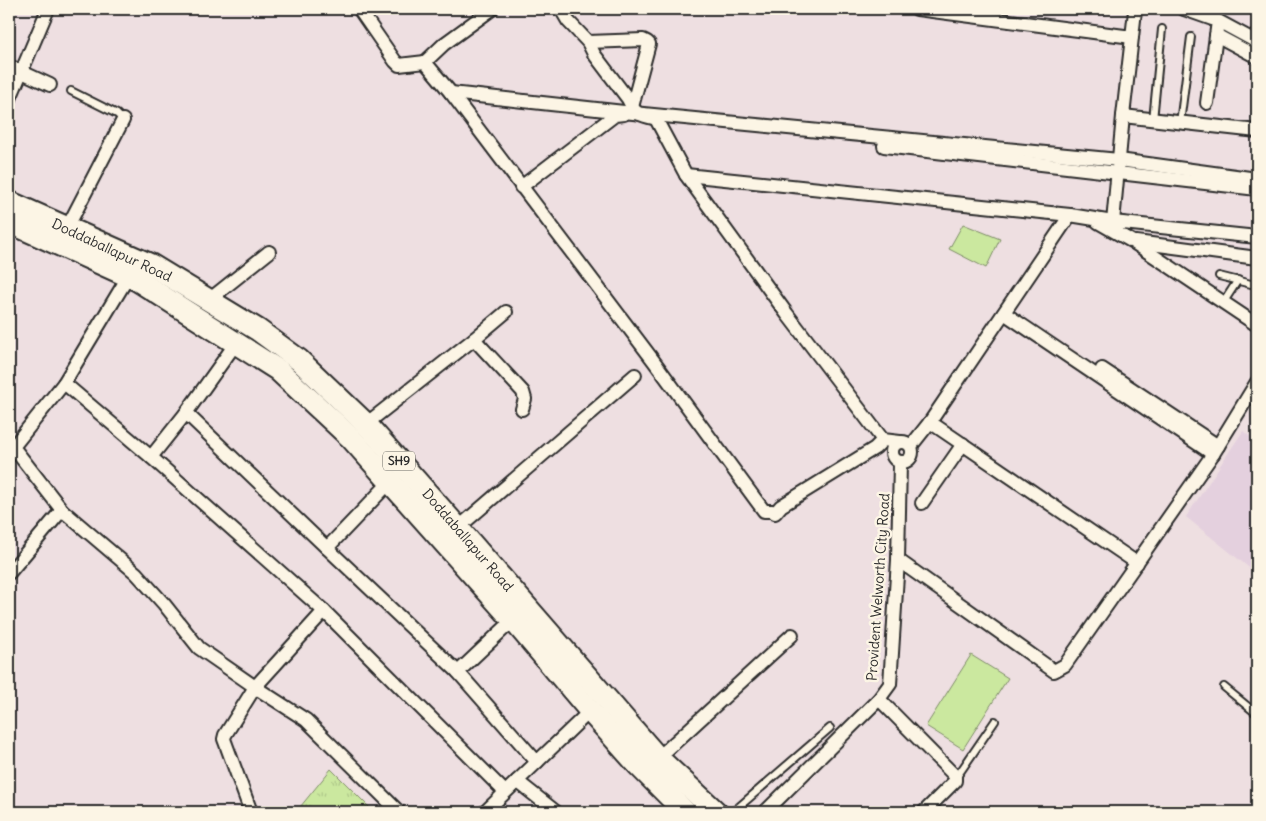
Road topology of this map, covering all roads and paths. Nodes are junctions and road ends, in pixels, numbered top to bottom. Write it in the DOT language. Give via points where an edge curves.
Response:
graph roads {
  1 [pos="48,9"];
  2 [pos="359,9"];
  3 [pos="492,9"];
  4 [pos="561,9"];
  5 [pos="918,9"];
  6 [pos="1134,9"];
  7 [pos="1184,9"];
  8 [pos="570,15"];
  9 [pos="1218,21"];
  10 [pos="1162,29"];
  11 [pos="1216,35"];
  12 [pos="1132,37"];
  13 [pos="1190,37"];
  14 [pos="588,42"];
  15 [pos="1257,42"];
  16 [pos="1257,57"];
  17 [pos="425,62"];
  18 [pos="9,66"];
  19 [pos="21,72"];
  20 [pos="50,85"];
  21 [pos="71,91"];
  22 [pos="451,93"];
  23 [pos="9,101"];
  24 [pos="1207,103"];
  25 [pos="634,112"];
  26 [pos="1123,116"];
  27 [pos="656,119"];
  28 [pos="123,120"];
  29 [pos="1152,120"];
  30 [pos="1180,123"];
  31 [pos="1257,131"];
  32 [pos="1119,160"];
  33 [pos="1117,174"];
  34 [pos="686,175"];
  35 [pos="1257,178"];
  36 [pos="521,187"];
  37 [pos="1257,189"];
  38 [pos="9,202"];
  39 [pos="1070,215"];
  40 [pos="1089,218"];
  41 [pos="9,222"];
  42 [pos="1113,222"];
  43 [pos="67,228"];
  44 [pos="1257,237"];
  45 [pos="1133,242"];
  46 [pos="269,252"];
  47 [pos="1257,258"];
  48 [pos="1219,276"];
  49 [pos="128,277"];
  50 [pos="1238,280"];
  51 [pos="1254,284"];
  52 [pos="1257,288"];
  53 [pos="209,300"];
  54 [pos="1223,303"];
  55 [pos="1006,310"];
  56 [pos="506,312"];
  57 [pos="1257,325"];
  58 [pos="474,339"];
  59 [pos="236,343"];
  60 [pos="635,376"];
  61 [pos="1257,382"];
  62 [pos="64,384"];
  63 [pos="522,409"];
  64 [pos="186,413"];
  65 [pos="932,419"];
  66 [pos="366,424"];
  67 [pos="883,440"];
  68 [pos="11,444"];
  69 [pos="905,444"];
  70 [pos="963,444"];
  71 [pos="1215,450"];
  72 [pos="151,457"];
  73 [pos="900,463"];
  74 [pos="390,482"];
  75 [pos="922,503"];
  76 [pos="62,510"];
  77 [pos="458,528"];
  78 [pos="327,548"];
  79 [pos="898,560"];
  80 [pos="1139,560"];
  81 [pos="9,574"];
  82 [pos="324,611"];
  83 [pos="513,620"];
  84 [pos="792,635"];
  85 [pos="458,672"];
  86 [pos="255,687"];
  87 [pos="1224,687"];
  88 [pos="879,699"];
  89 [pos="590,711"];
  90 [pos="1257,714"];
  91 [pos="995,721"];
  92 [pos="830,728"];
  93 [pos="658,758"];
  94 [pos="537,762"];
  95 [pos="956,778"];
  96 [pos="517,781"];
  97 [pos="505,792"];
  98 [pos="250,812"];
  99 [pos="399,812"];
  100 [pos="485,812"];
  101 [pos="556,812"];
  102 [pos="685,812"];
  103 [pos="716,812"];
  104 [pos="733,812"];
  105 [pos="765,812"];
  106 [pos="924,812"];
  1 -- 19 [label="street"];
  2 -- 17 [label="street" via="395,61 399,64"];
  3 -- 17 [label="street"];
  4 -- 8 [label="street"];
  5 -- 12 [label="street"];
  6 -- 12 [label="street"];
  7 -- 9 [label="street"];
  8 -- 14 [label="street"];
  9 -- 11 [label="street"];
  9 -- 15 [label="street"];
  10 -- 29 [label="lane"];
  11 -- 16 [label="street"];
  11 -- 24 [label="street"];
  12 -- 26 [label="street"];
  13 -- 30 [label="lane"];
  14 -- 25 [label="street"];
  14 -- 25 [label="street" via="643,40 649,44"];
  17 -- 22 [label="street"];
  18 -- 19 [label="street"];
  19 -- 20 [label="street"];
  19 -- 23 [label="street"];
  21 -- 28 [label="lane"];
  22 -- 25 [label="street"];
  22 -- 36 [label="street"];
  25 -- 27 [label="street"];
  25 -- 32 [label="street"];
  25 -- 36 [label="street" via="615,115"];
  26 -- 29 [label="street"];
  26 -- 32 [label="street"];
  27 -- 33 [label="street"];
  27 -- 34 [label="street"];
  28 -- 43 [label="street"];
  29 -- 30 [label="street"];
  30 -- 31 [label="street"];
  32 -- 33 [label="street"];
  32 -- 35 [label="street"];
  33 -- 37 [label="street"];
  33 -- 42 [label="street"];
  34 -- 39 [label="street"];
  34 -- 67 [label="street"];
  36 -- 67 [label="street" via="764,511 775,513"];
  38 -- 43 [label="main road, Doddaballapur Road / SH9"];
  39 -- 40 [label="street"];
  39 -- 55 [label="street"];
  40 -- 42 [label="street"];
  40 -- 45 [label="street"];
  41 -- 49 [label="main road, Doddaballapur Road / SH9"];
  42 -- 44 [label="street"];
  43 -- 53 [label="main road, Doddaballapur Road / SH9" via="151,265"];
  45 -- 47 [label="street"];
  45 -- 54 [label="street"];
  46 -- 53 [label="street"];
  48 -- 50 [label="lane"];
  49 -- 59 [label="main road, Doddaballapur Road / SH9"];
  49 -- 62 [label="street"];
  50 -- 51 [label="lane"];
  50 -- 54 [label="lane"];
  51 -- 52 [label="lane"];
  53 -- 66 [label="main road, Doddaballapur Road / SH9" via="299,360"];
  54 -- 57 [label="street"];
  55 -- 65 [label="street"];
  55 -- 71 [label="street"];
  56 -- 58 [label="street"];
  58 -- 63 [label="street" via="523,392"];
  58 -- 66 [label="street"];
  59 -- 64 [label="street"];
  59 -- 74 [label="main road, Doddaballapur Road / SH9" via="278,370 351,438"];
  60 -- 77 [label="street"];
  61 -- 71 [label="street"];
  62 -- 68 [label="street"];
  62 -- 72 [label="street"];
  64 -- 72 [label="street"];
  64 -- 78 [label="street"];
  65 -- 69 [label="street"];
  65 -- 70 [label="street"];
  65 -- 80 [label="street"];
  66 -- 77 [label="main road, Doddaballapur Road / SH9"];
  67 -- 69 [label="street"];
  68 -- 76 [label="street"];
  69 -- 73 [label="street" via="912,450 911,458"];
  69 -- 73 [label="street" via="896,444 892,451 894,459"];
  70 -- 75 [label="street"];
  70 -- 80 [label="street"];
  71 -- 80 [label="street"];
  72 -- 82 [label="street"];
  73 -- 79 [label="street, Provident Welworth City Road"];
  74 -- 78 [label="street"];
  74 -- 83 [label="main road, Doddaballapur Road / SH9"];
  76 -- 81 [label="street"];
  76 -- 86 [label="street" via="136,573 199,648"];
  77 -- 93 [label="main road, Doddaballapur Road / SH9"];
  78 -- 85 [label="street"];
  79 -- 80 [label="street" via="1054,671 1066,665"];
  79 -- 88 [label="street, Provident Welworth City Road" via="890,684"];
  82 -- 86 [label="street"];
  82 -- 97 [label="street"];
  83 -- 85 [label="street"];
  83 -- 89 [label="main road, Doddaballapur Road / SH9"];
  84 -- 93 [label="street"];
  85 -- 94 [label="street"];
  86 -- 98 [label="street" via="226,730 224,740"];
  86 -- 99 [label="street" via="306,720"];
  87 -- 90 [label="lane"];
  88 -- 95 [label="street"];
  88 -- 105 [label="street, Provident Welworth City Road"];
  89 -- 94 [label="street"];
  89 -- 102 [label="main road, Doddaballapur Road / SH9"];
  91 -- 95 [label="lane"];
  92 -- 104 [label="lane"];
  93 -- 103 [label="main road, Doddaballapur Road / SH9"];
  94 -- 96 [label="street"];
  95 -- 106 [label="street"];
  96 -- 97 [label="street"];
  96 -- 101 [label="street"];
  97 -- 100 [label="street"];
}
